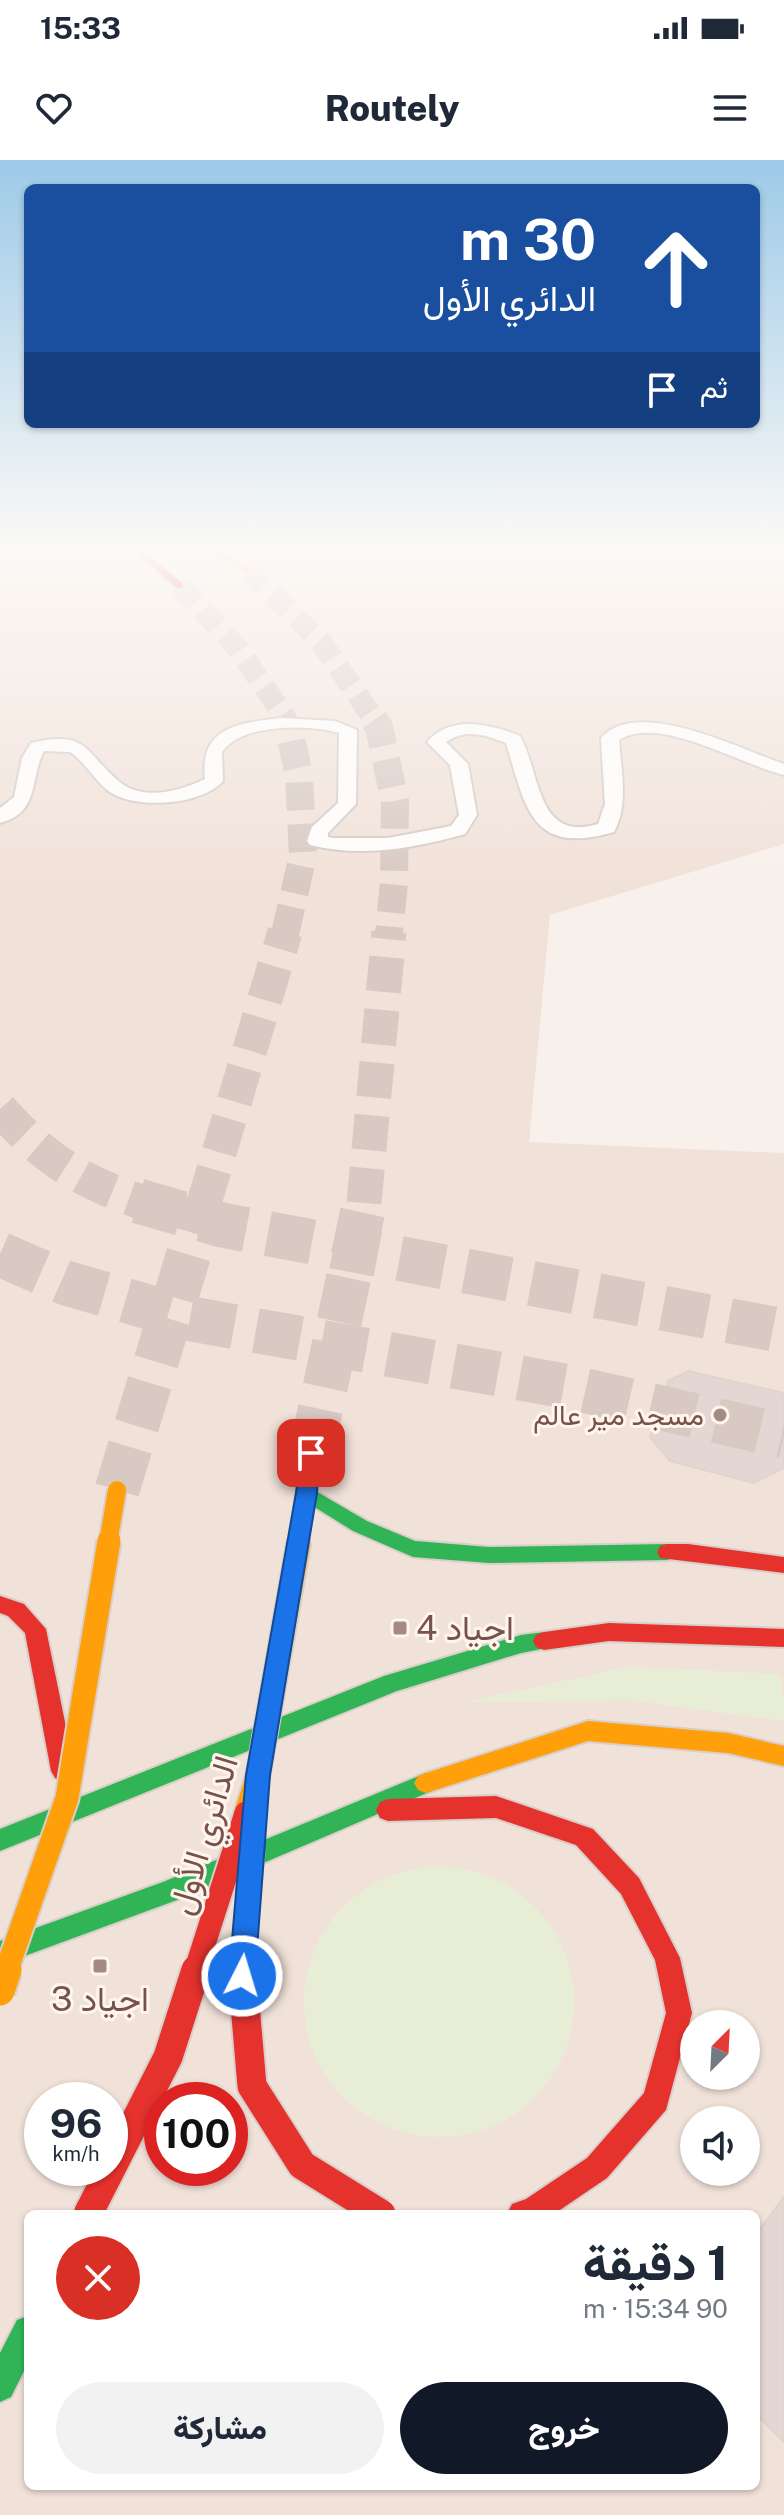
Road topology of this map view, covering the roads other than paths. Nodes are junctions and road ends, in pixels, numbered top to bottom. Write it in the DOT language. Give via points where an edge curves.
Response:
graph roads {
  1 [pos="784,770"];
  2 [pos="0,817"];
  3 [pos="311,1453"];
  4 [pos="117,1490"];
  5 [pos="307,1493"];
  6 [pos="784,1565"];
  7 [pos="0,1604"];
  8 [pos="784,1638"];
  9 [pos="784,1756"];
  10 [pos="258,1775"];
  11 [pos="67,1806"];
  12 [pos="354,1811"];
  13 [pos="0,1820"];
  14 [pos="0,1840"];
  15 [pos="0,1953"];
  16 [pos="0,1991"];
  17 [pos="90,2210"];
  18 [pos="375,2210"];
  19 [pos="535,2210"];
  20 [pos="24,2339"];
  21 [pos="0,2386"];
  1 -- 2 [label="street" via="691,736 631,727 610,738 614,804 607,828 582,835 558,832 541,818 514,740 492,730 464,728 445,733 436,742 459,764 468,815 458,830 423,841 335,845 317,841 319,831 347,804 348,730 310,722 270,725 219,742 212,753 214,781 170,797 117,789 81,748 54,743 37,747 23,799"];
  3 -- 5 [label="highway, الدائري الأول, bridge"];
  4 -- 11 [label="highway, bridge"];
  5 -- 6 [label="highway" via="360,1526 413,1549 489,1555 662,1551"];
  5 -- 10 [label="highway, الدائري الأول, bridge"];
  7 -- 11 [label="highway" via="16,1610 35,1629"];
  8 -- 11 [label="highway" via="609,1632 521,1644 392,1683"];
  9 -- 12 [label="highway" via="728,1743 588,1731 441,1777"];
  10 -- 17 [label="highway, الدائري الأول, bridge" via="168,2057"];
  10 -- 18 [label="highway, bridge" via="242,1976 252,2086 302,2165"];
  11 -- 13 [label="highway"];
  11 -- 14 [label="highway"];
  11 -- 16 [label="highway, bridge"];
  12 -- 15 [label="highway" via="168,1892"];
  12 -- 19 [label="highway" via="496,1807 584,1837 630,1886 667,1958 679,2013 656,2100 597,2168"];
  20 -- 21 [label="highway"];
}
